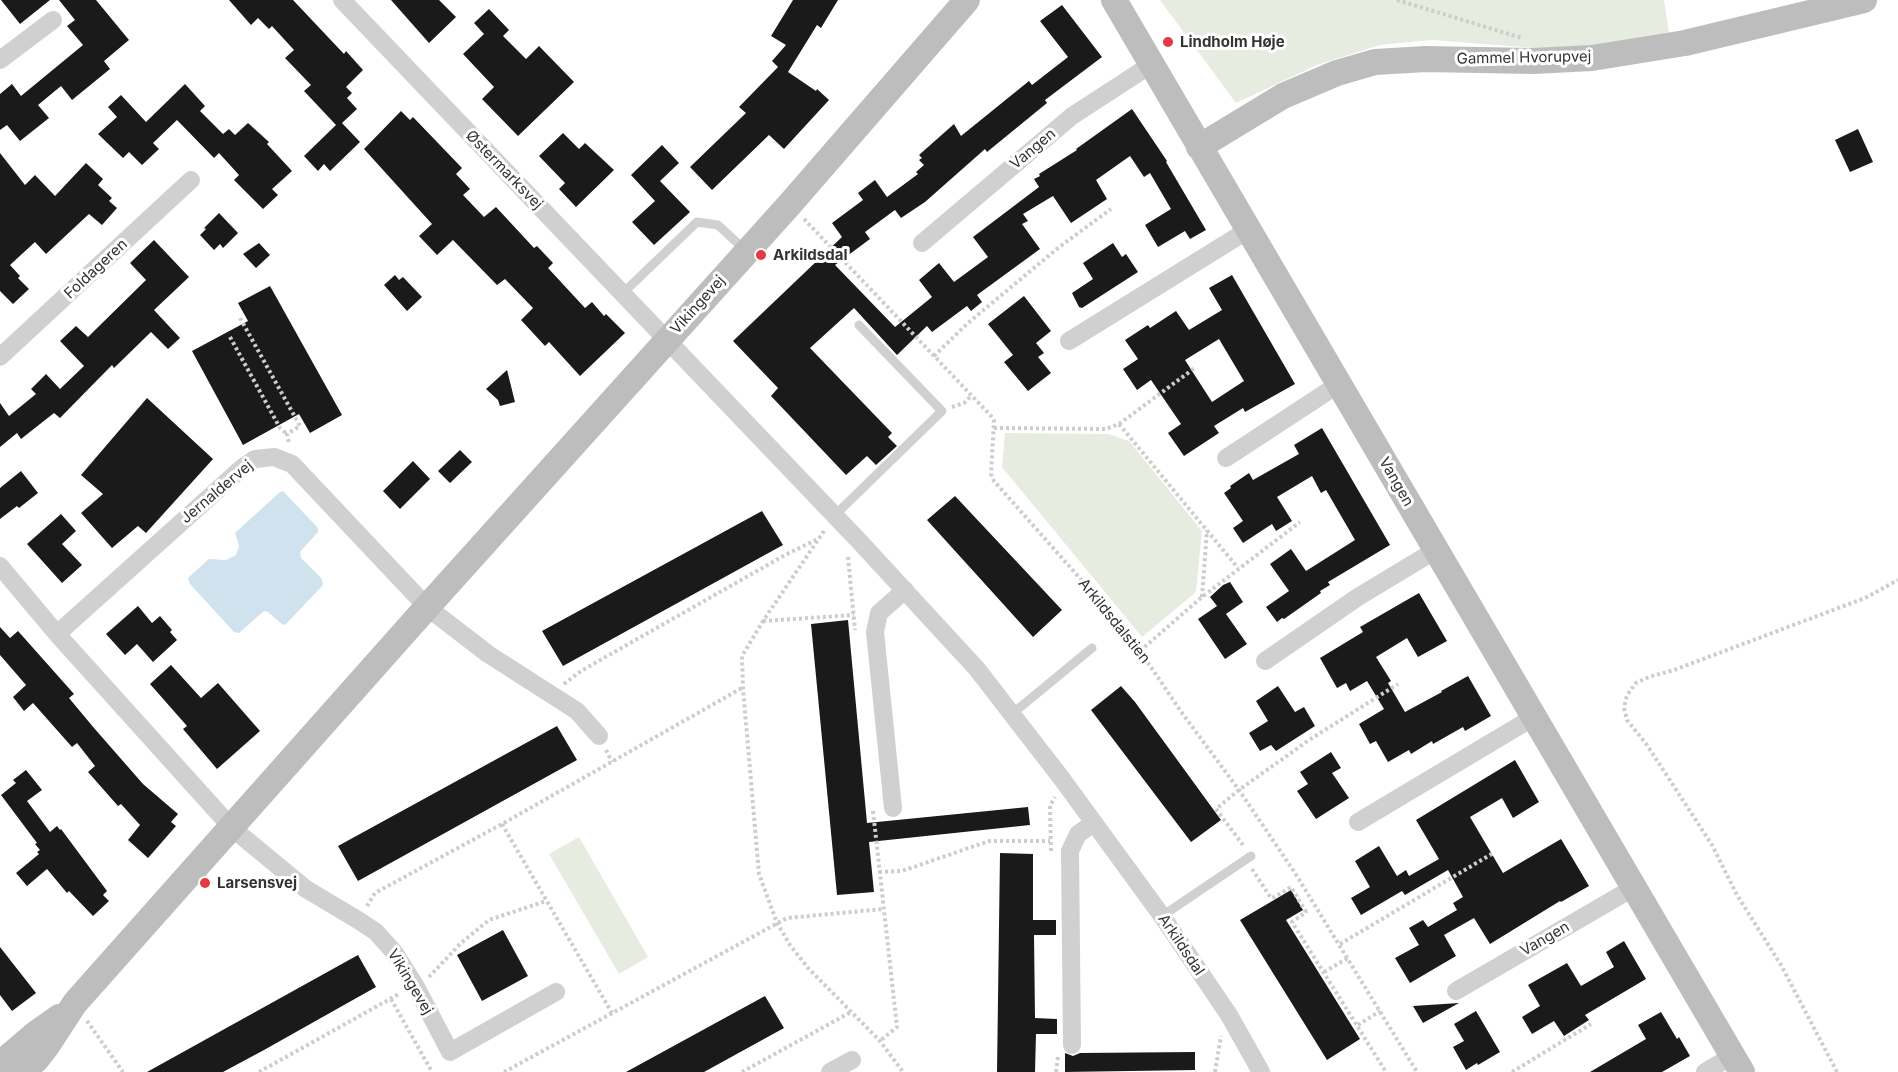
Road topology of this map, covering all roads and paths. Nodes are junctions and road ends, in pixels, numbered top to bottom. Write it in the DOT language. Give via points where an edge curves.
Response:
graph roads {
  1 [pos="342,0"];
  2 [pos="967,0"];
  3 [pos="1114,0"];
  4 [pos="1397,0"];
  5 [pos="1864,0"];
  6 [pos="53,20"];
  7 [pos="1527,39"];
  8 [pos="0,60"];
  9 [pos="1152,64"];
  10 [pos="1199,147"];
  11 [pos="191,180"];
  12 [pos="790,204"];
  13 [pos="1111,208"];
  14 [pos="1248,230"];
  15 [pos="922,243"];
  16 [pos="746,251"];
  17 [pos="622,294"];
  18 [pos="240,318"];
  19 [pos="859,325"];
  20 [pos="230,337"];
  21 [pos="666,340"];
  22 [pos="1069,340"];
  23 [pos="934,356"];
  24 [pos="0,357"];
  25 [pos="1196,367"];
  26 [pos="1339,384"];
  27 [pos="972,395"];
  28 [pos="942,411"];
  29 [pos="1119,424"];
  30 [pos="993,428"];
  31 [pos="287,434"];
  32 [pos="1226,458"];
  33 [pos="291,464"];
  34 [pos="835,515"];
  35 [pos="1300,522"];
  36 [pos="1207,529"];
  37 [pos="819,538"];
  38 [pos="1436,550"];
  39 [pos="0,566"];
  40 [pos="1239,568"];
  41 [pos="1898,580"];
  42 [pos="905,590"];
  43 [pos="1202,597"];
  44 [pos="427,608"];
  45 [pos="854,615"];
  46 [pos="763,621"];
  47 [pos="57,634"];
  48 [pos="1092,648"];
  49 [pos="1140,651"];
  50 [pos="1265,661"];
  51 [pos="1398,684"];
  52 [pos="743,688"];
  53 [pos="551,694"];
  54 [pos="1012,714"];
  55 [pos="1534,717"];
  56 [pos="599,736"];
  57 [pos="1239,790"];
  58 [pos="893,807"];
  59 [pos="1358,822"];
  60 [pos="1094,823"];
  61 [pos="502,824"];
  62 [pos="232,828"];
  63 [pos="1050,841"];
  64 [pos="1496,852"];
  65 [pos="1248,857"];
  66 [pos="879,872"];
  67 [pos="1633,888"];
  68 [pos="883,909"];
  69 [pos="1162,916"];
  70 [pos="358,920"];
  71 [pos="777,923"];
  72 [pos="1340,944"];
  73 [pos="1348,958"];
  74 [pos="1324,972"];
  75 [pos="1456,991"];
  76 [pos="556,992"];
  77 [pos="392,999"];
  78 [pos="72,1007"];
  79 [pos="1380,1011"];
  80 [pos="851,1012"];
  81 [pos="612,1013"];
  82 [pos="1229,1015"];
  83 [pos="1592,1024"];
  84 [pos="1358,1025"];
  85 [pos="1072,1045"];
  86 [pos="852,1060"];
  87 [pos="1737,1064"];
  88 [pos="7,1065"];
  89 [pos="123,1072"];
  90 [pos="432,1072"];
  91 [pos="504,1072"];
  92 [pos="742,1072"];
  93 [pos="830,1072"];
  94 [pos="903,1072"];
  95 [pos="1215,1072"];
  96 [pos="1261,1072"];
  97 [pos="1386,1072"];
  98 [pos="1417,1072"];
  99 [pos="1512,1072"];
  100 [pos="1706,1072"];
  101 [pos="1837,1072"];
  1 -- 17 [label="street, Østermarksvej"];
  2 -- 12 [label="street, Vikingevej"];
  3 -- 9 [label="street, Vangen"];
  4 -- 7 [label="path"];
  5 -- 10 [label="street, Gammel Hvorupvej" via="1685,43 1592,58 1375,62 1283,96"];
  6 -- 8 [label="street"];
  9 -- 10 [label="street, Vangen"];
  9 -- 15 [label="street, Vangen" via="1072,116"];
  10 -- 14 [label="street, Vangen"];
  11 -- 24 [label="street, Foldageren"];
  12 -- 16 [label="street, Vikingevej"];
  12 -- 23 [label="path"];
  13 -- 23 [label="path" via="968,323"];
  14 -- 22 [label="street"];
  14 -- 26 [label="street, Vangen"];
  16 -- 17 [label="lane" via="718,225 697,222"];
  16 -- 21 [label="street, Vikingevej"];
  17 -- 21 [label="street, Østermarksvej"];
  18 -- 31 [label="path" via="300,426"];
  19 -- 28 [label="lane"];
  20 -- 31 [label="path"];
  21 -- 34 [label="street, Arkildsdal"];
  21 -- 44 [label="street, Vikingevej"];
  23 -- 27 [label="path"];
  25 -- 29 [label="path"];
  26 -- 32 [label="street"];
  26 -- 38 [label="street, Vangen"];
  27 -- 28 [label="path"];
  27 -- 30 [label="path" via="992,417"];
  28 -- 34 [label="lane"];
  29 -- 30 [label="path" via="1106,429"];
  29 -- 36 [label="path"];
  30 -- 49 [label="path, Arkildsdalstien" via="994,481"];
  31 -- 33 [label="path"];
  33 -- 44 [label="street"];
  33 -- 47 [label="street, Jernaldervej" via="274,457 255,459 243,467"];
  34 -- 37 [label="path"];
  34 -- 42 [label="street, Arkildsdal"];
  35 -- 40 [label="path"];
  36 -- 40 [label="path"];
  36 -- 43 [label="path"];
  37 -- 46 [label="path"];
  37 -- 53 [label="path" via="581,671"];
  38 -- 50 [label="street" via="1358,597"];
  38 -- 55 [label="street, Vangen"];
  39 -- 47 [label="street"];
  40 -- 43 [label="path"];
  41 -- 101 [label="path" via="1865,598 1636,683 1626,695 1624,708 1627,720 1712,844"];
  42 -- 54 [label="street, Arkildsdal"];
  42 -- 58 [label="street" via="879,613 875,632"];
  43 -- 49 [label="path"];
  44 -- 53 [label="street" via="488,654"];
  44 -- 62 [label="street, Vikingevej"];
  45 -- 46 [label="path"];
  46 -- 52 [label="path" via="742,656"];
  47 -- 62 [label="street"];
  48 -- 54 [label="lane"];
  49 -- 57 [label="path, Arkildsdalstien"];
  51 -- 57 [label="path"];
  52 -- 61 [label="path"];
  52 -- 71 [label="path" via="759,874"];
  53 -- 56 [label="street" via="577,711"];
  54 -- 60 [label="street, Arkildsdal"];
  55 -- 59 [label="street"];
  55 -- 67 [label="street, Vangen"];
  57 -- 65 [label="path" via="1216,809"];
  57 -- 72 [label="path, Arkildsdalstien"];
  60 -- 69 [label="street, Arkildsdal"];
  60 -- 85 [label="street" via="1078,834 1070,851"];
  61 -- 70 [label="path" via="375,893"];
  61 -- 81 [label="path"];
  62 -- 70 [label="street, Vikingevej" via="306,889"];
  62 -- 78 [label="street, Vikingevej"];
  63 -- 66 [label="path" via="989,841 902,871"];
  64 -- 72 [label="path"];
  65 -- 69 [label="lane"];
  65 -- 74 [label="path" via="1271,898 1291,886 1306,912 1292,922"];
  67 -- 75 [label="street, Vangen"];
  67 -- 87 [label="street, Vangen"];
  68 -- 71 [label="path" via="787,918"];
  69 -- 82 [label="street, Arkildsdal"];
  70 -- 76 [label="street, Vikingevej" via="394,952 450,1052"];
  71 -- 80 [label="path" via="808,968"];
  71 -- 81 [label="path"];
  72 -- 73 [label="path, Arkildsdalstien"];
  73 -- 74 [label="path"];
  73 -- 79 [label="path, Arkildsdalstien"];
  74 -- 84 [label="path"];
  77 -- 90 [label="path"];
  78 -- 88 [label="street, Vikingevej" via="35,1034"];
  78 -- 89 [label="path"];
  79 -- 84 [label="path"];
  79 -- 98 [label="path, Arkildsdalstien"];
  80 -- 92 [label="path"];
  80 -- 94 [label="path"];
  81 -- 91 [label="path"];
  82 -- 95 [label="path" via="1219,1041"];
  82 -- 96 [label="street, Arkildsdal"];
  83 -- 99 [label="path"];
  84 -- 97 [label="path"];
  86 -- 93 [label="street"];
  87 -- 100 [label="street, Vangen"];
}
